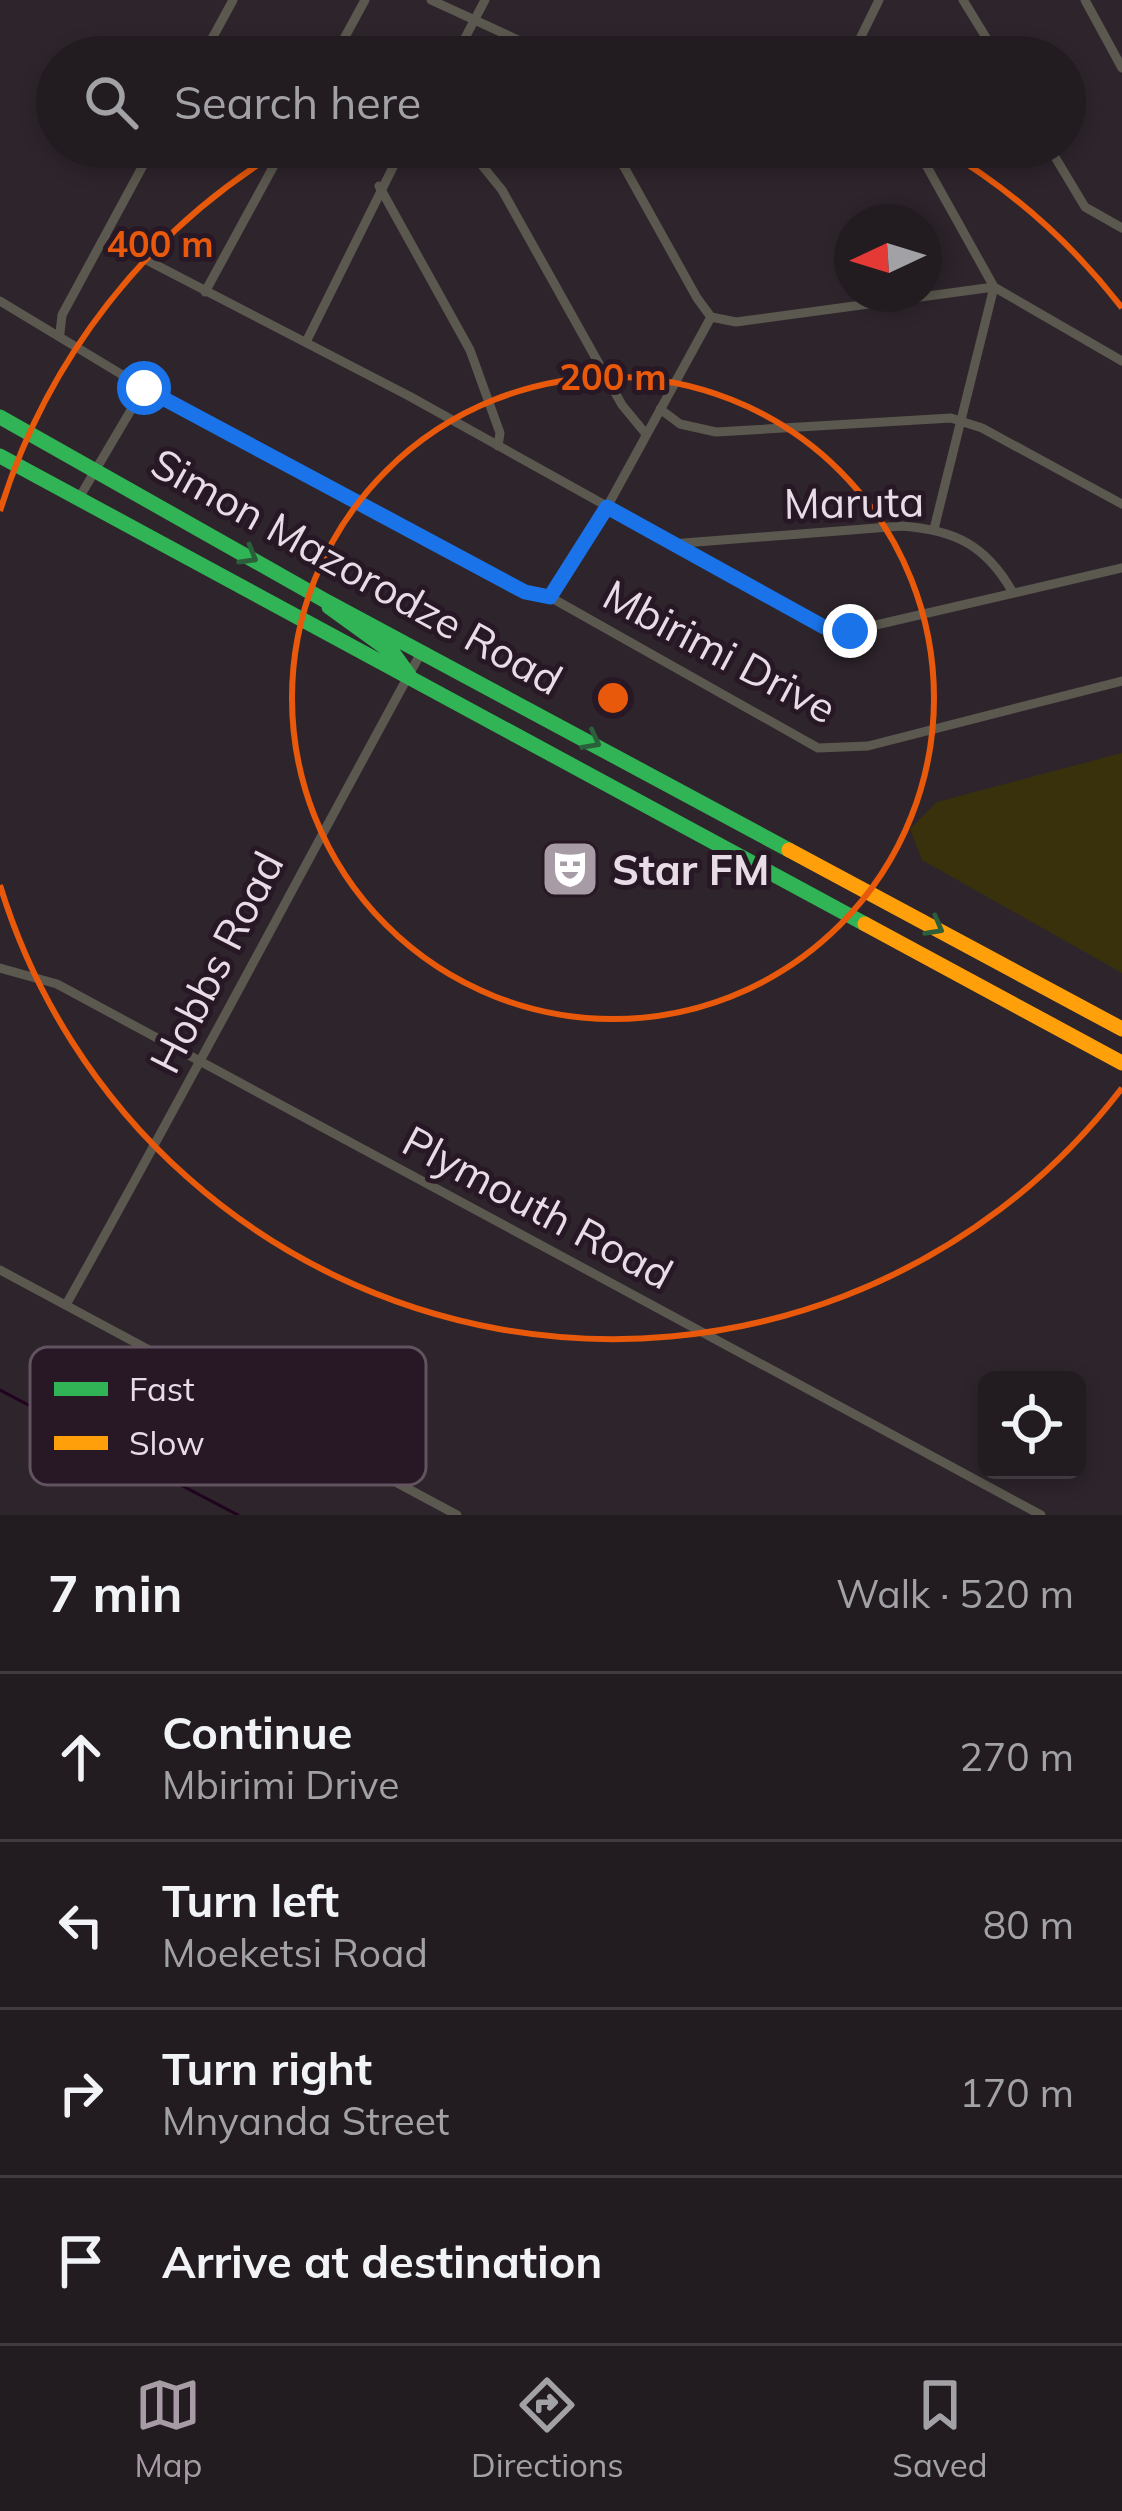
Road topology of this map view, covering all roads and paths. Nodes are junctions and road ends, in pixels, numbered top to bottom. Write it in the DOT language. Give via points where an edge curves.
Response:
graph roads {
  1 [pos="233,0"];
  2 [pos="365,0"];
  3 [pos="431,0"];
  4 [pos="485,0"];
  5 [pos="879,0"];
  6 [pos="963,0"];
  7 [pos="1084,0"];
  8 [pos="474,22"];
  9 [pos="213,36"];
  10 [pos="345,36"];
  11 [pos="466,36"];
  12 [pos="506,36"];
  13 [pos="861,36"];
  14 [pos="985,36"];
  15 [pos="1122,68"];
  16 [pos="142,168"];
  17 [pos="273,168"];
  18 [pos="390,168"];
  19 [pos="484,168"];
  20 [pos="625,168"];
  21 [pos="928,168"];
  22 [pos="1061,168"];
  23 [pos="379,186"];
  24 [pos="1122,228"];
  25 [pos="104,238"];
  26 [pos="994,287"];
  27 [pos="205,292"];
  28 [pos="0,301"];
  29 [pos="711,317"];
  30 [pos="60,332"];
  31 [pos="306,342"];
  32 [pos="1122,361"];
  33 [pos="144,388"];
  34 [pos="660,409"];
  35 [pos="0,417"];
  36 [pos="961,421"];
  37 [pos="646,434"];
  38 [pos="498,446"];
  39 [pos="0,455"];
  40 [pos="95,467"];
  41 [pos="79,498"];
  42 [pos="1122,504"];
  43 [pos="607,507"];
  44 [pos="934,529"];
  45 [pos="671,544"];
  46 [pos="1122,568"];
  47 [pos="1012,591"];
  48 [pos="550,597"];
  49 [pos="323,600"];
  50 [pos="422,651"];
  51 [pos="410,675"];
  52 [pos="1122,681"];
  53 [pos="0,968"];
  54 [pos="1122,1029"];
  55 [pos="1122,1063"];
  56 [pos="202,1064"];
  57 [pos="0,1270"];
  58 [pos="67,1303"];
  59 [pos="148,1347"];
  60 [pos="402,1485"];
  61 [pos="457,1515"];
  62 [pos="1042,1515"];
  1 -- 9 [label="street"];
  2 -- 10 [label="street"];
  3 -- 8 [label="street"];
  4 -- 8 [label="street"];
  5 -- 13 [label="street"];
  6 -- 14 [label="street"];
  7 -- 15 [label="street"];
  8 -- 11 [label="street"];
  8 -- 12 [label="street"];
  16 -- 25 [label="street"];
  17 -- 27 [label="street"];
  18 -- 23 [label="street"];
  19 -- 37 [label="street"];
  20 -- 29 [label="street"];
  21 -- 26 [label="street"];
  22 -- 24 [label="street" via="1084,207"];
  23 -- 31 [label="street"];
  23 -- 38 [label="street" via="470,350"];
  25 -- 27 [label="street"];
  25 -- 30 [label="street"];
  26 -- 29 [label="street" via="769,320"];
  26 -- 32 [label="street"];
  26 -- 36 [label="street"];
  27 -- 31 [label="street"];
  28 -- 30 [label="street, Mbirimi Drive"];
  29 -- 34 [label="street"];
  30 -- 33 [label="street, Mbirimi Drive" via="68,346"];
  31 -- 38 [label="street"];
  33 -- 40 [label="street"];
  33 -- 48 [label="street, Mbirimi Drive" via="525,592"];
  34 -- 36 [label="street" via="680,424 716,432"];
  34 -- 37 [label="street"];
  35 -- 40 [label="highway, Simon Mazorodze Road"];
  36 -- 42 [label="street"];
  36 -- 44 [label="street"];
  37 -- 43 [label="street"];
  38 -- 43 [label="street"];
  39 -- 41 [label="highway, Simon Mazorodze Road"];
  40 -- 41 [label="street"];
  40 -- 49 [label="highway, Simon Mazorodze Road, one-way"];
  41 -- 51 [label="highway, Simon Mazorodze Road"];
  43 -- 45 [label="street"];
  43 -- 48 [label="street"];
  44 -- 45 [label="street, Maruta"];
  44 -- 47 [label="street, Maruta" via="992,556"];
  45 -- 47 [label="street" via="835,630"];
  46 -- 47 [label="street"];
  48 -- 52 [label="street, Mbirimi Drive" via="818,748 868,746"];
  49 -- 50 [label="highway, Simon Mazorodze Road"];
  49 -- 51 [label="highway" via="351,630 400,657"];
  50 -- 51 [label="street, Hobbs Road"];
  50 -- 54 [label="highway, Simon Mazorodze Road, one-way"];
  51 -- 55 [label="highway, Simon Mazorodze Road"];
  51 -- 56 [label="street, Hobbs Road" via="280,905"];
  53 -- 56 [label="street, Plymouth Road" via="57,984"];
  56 -- 58 [label="street, Hobbs Road"];
  56 -- 62 [label="street, Plymouth Road"];
  57 -- 58 [label="street"];
  58 -- 59 [label="street"];
  60 -- 61 [label="street"];
}
